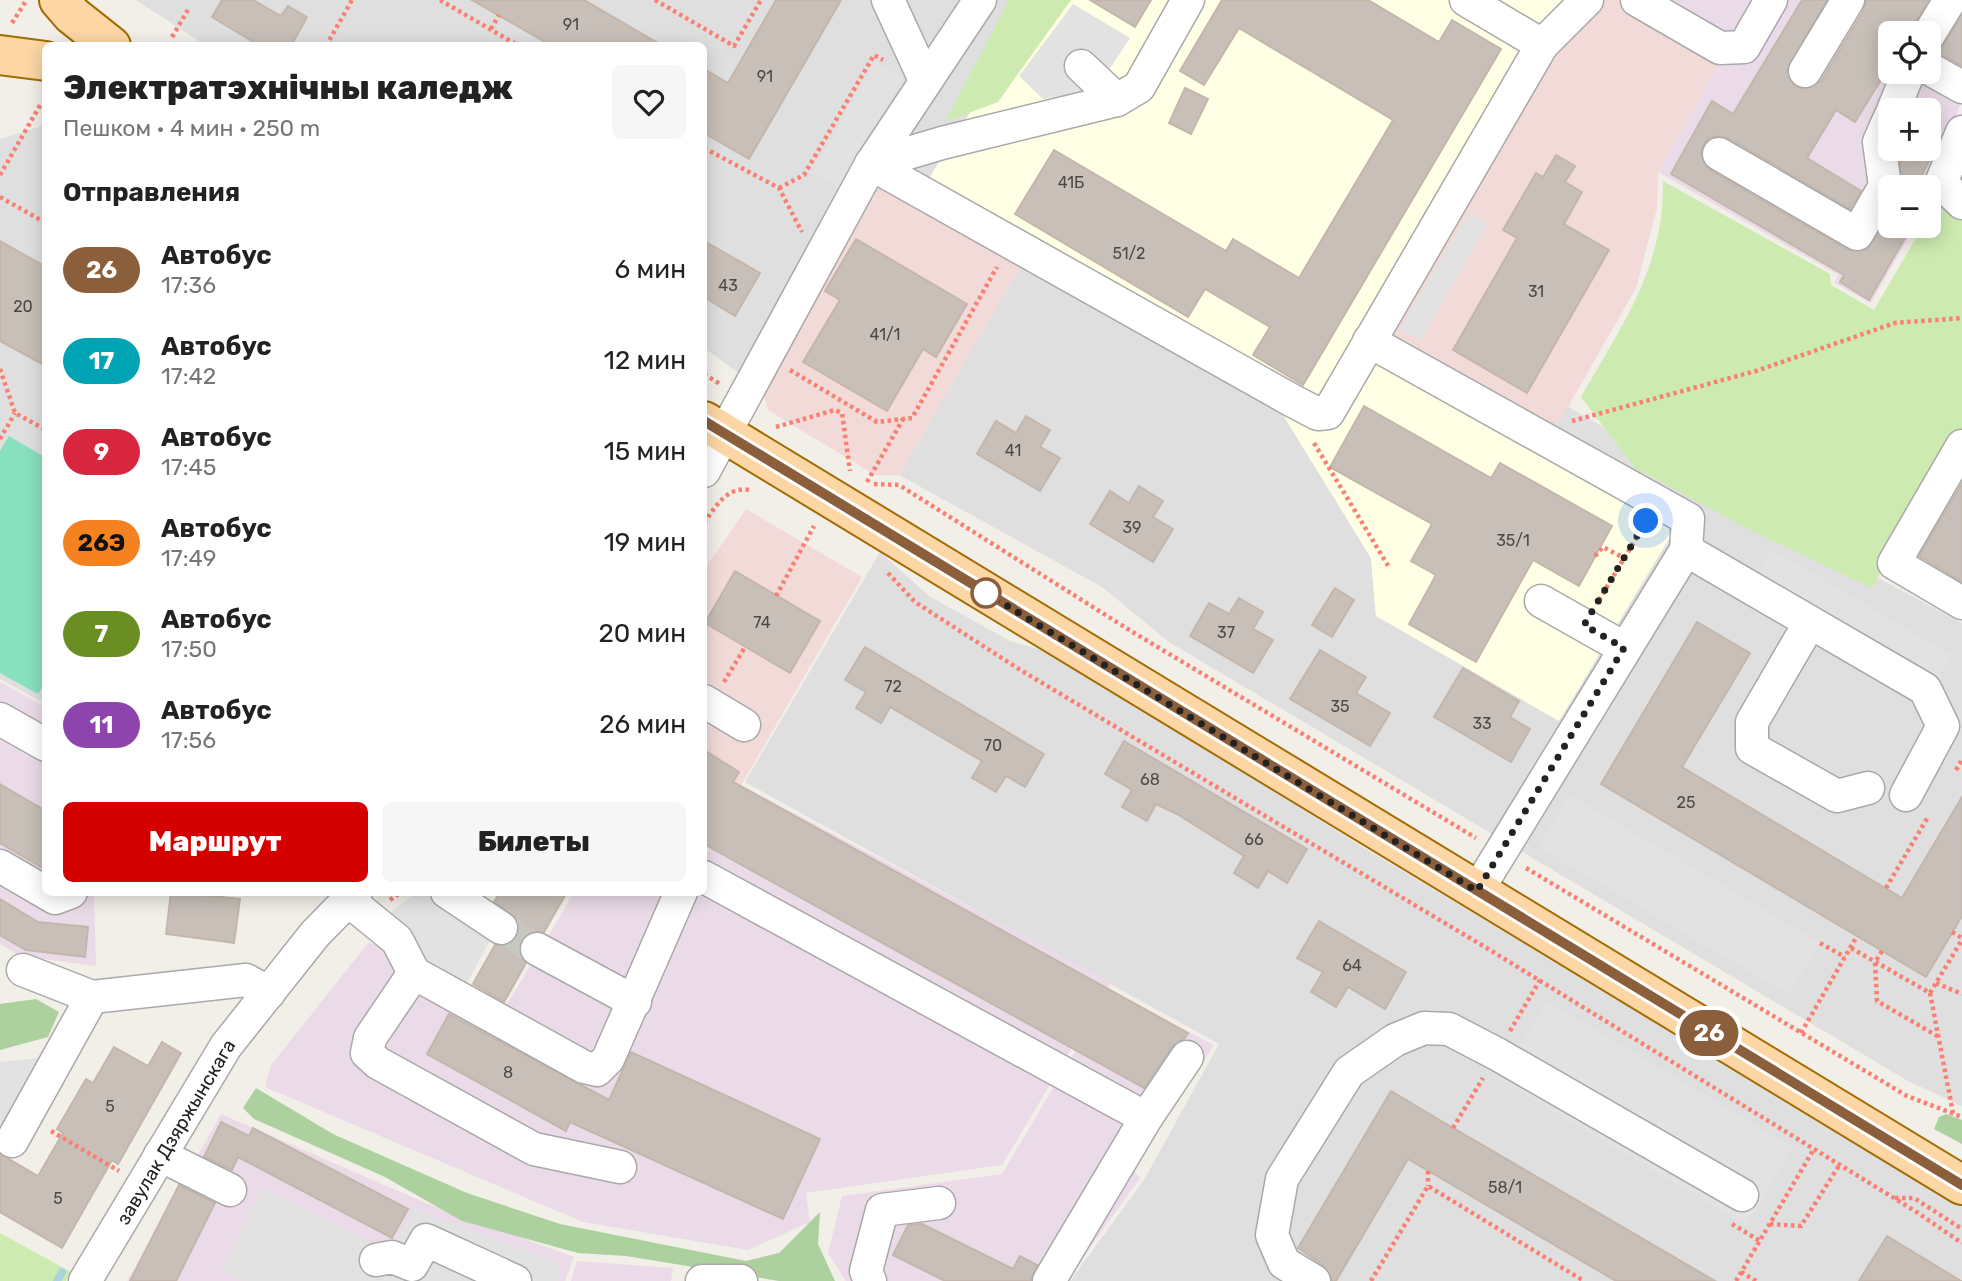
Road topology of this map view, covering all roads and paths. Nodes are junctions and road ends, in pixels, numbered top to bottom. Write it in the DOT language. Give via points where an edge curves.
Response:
graph roads {
  1 [pos="26,0"];
  2 [pos="59,0"];
  3 [pos="352,0"];
  4 [pos="440,0"];
  5 [pos="655,0"];
  6 [pos="761,0"];
  7 [pos="888,0"];
  8 [pos="980,0"];
  9 [pos="1188,0"];
  10 [pos="1466,0"];
  11 [pos="1587,0"];
  12 [pos="1771,0"];
  13 [pos="1848,0"];
  14 [pos="1950,0"];
  15 [pos="1656,5"];
  16 [pos="188,10"];
  17 [pos="499,15"];
  18 [pos="1937,21"];
  19 [pos="491,29"];
  20 [pos="172,37"];
  21 [pos="106,42"];
  22 [pos="328,42"];
  23 [pos="512,42"];
  24 [pos="3,44"];
  25 [pos="1542,45"];
  26 [pos="42,59"];
  27 [pos="1081,66"];
  28 [pos="919,68"];
  29 [pos="1805,71"];
  30 [pos="1941,75"];
  31 [pos="1962,87"];
  32 [pos="1117,100"];
  33 [pos="42,102"];
  34 [pos="1962,132"];
  35 [pos="707,150"];
  36 [pos="1719,154"];
  37 [pos="1882,161"];
  38 [pos="871,164"];
  39 [pos="0,175"];
  40 [pos="779,188"];
  41 [pos="0,197"];
  42 [pos="1962,203"];
  43 [pos="42,221"];
  44 [pos="805,238"];
  45 [pos="1012,241"];
  46 [pos="1962,318"];
  47 [pos="1369,341"];
  48 [pos="786,367"];
  49 [pos="0,369"];
  50 [pos="727,373"];
  51 [pos="707,378"];
  52 [pos="844,403"];
  53 [pos="838,412"];
  54 [pos="15,413"];
  55 [pos="903,419"];
  56 [pos="767,424"];
  57 [pos="714,427"];
  58 [pos="42,428"];
  59 [pos="774,428"];
  60 [pos="1532,432"];
  61 [pos="782,433"];
  62 [pos="0,439"];
  63 [pos="1962,446"];
  64 [pos="707,458"];
  65 [pos="1323,463"];
  66 [pos="839,466"];
  67 [pos="850,472"];
  68 [pos="867,482"];
  69 [pos="759,491"];
  70 [pos="1657,502"];
  71 [pos="806,517"];
  72 [pos="707,519"];
  73 [pos="816,523"];
  74 [pos="827,529"];
  75 [pos="1686,551"];
  76 [pos="1595,556"];
  77 [pos="1624,558"];
  78 [pos="880,566"];
  79 [pos="1390,569"];
  80 [pos="776,596"];
  81 [pos="1541,601"];
  82 [pos="1962,603"];
  83 [pos="1809,624"];
  84 [pos="1584,625"];
  85 [pos="745,647"];
  86 [pos="1624,648"];
  87 [pos="707,703"];
  88 [pos="0,719"];
  89 [pos="744,725"];
  90 [pos="42,743"];
  91 [pos="1962,760"];
  92 [pos="1955,771"];
  93 [pos="1868,789"];
  94 [pos="1906,795"];
  95 [pos="1934,806"];
  96 [pos="1500,853"];
  97 [pos="0,866"];
  98 [pos="707,879"];
  99 [pos="1886,888"];
  100 [pos="42,890"];
  101 [pos="1477,891"];
  102 [pos="453,896"];
  103 [pos="679,896"];
  104 [pos="352,897"];
  105 [pos="501,929"];
  106 [pos="1952,932"];
  107 [pos="1857,936"];
  108 [pos="1962,939"];
  109 [pos="1820,943"];
  110 [pos="1851,948"];
  111 [pos="537,949"];
  112 [pos="1882,951"];
  113 [pos="1845,957"];
  114 [pos="1875,962"];
  115 [pos="23,970"];
  116 [pos="414,973"];
  117 [pos="1936,983"];
  118 [pos="269,993"];
  119 [pos="1930,993"];
  120 [pos="1962,994"];
  121 [pos="92,997"];
  122 [pos="635,1002"];
  123 [pos="1801,1032"];
  124 [pos="1939,1037"];
  125 [pos="1187,1057"];
  126 [pos="1473,1069"];
  127 [pos="1484,1076"];
  128 [pos="1953,1114"];
  129 [pos="1962,1117"];
  130 [pos="1146,1118"];
  131 [pos="19,1129"];
  132 [pos="1814,1149"];
  133 [pos="160,1155"];
  134 [pos="1840,1164"];
  135 [pos="620,1167"];
  136 [pos="1428,1171"];
  137 [pos="124,1174"];
  138 [pos="1962,1185"];
  139 [pos="1428,1186"];
  140 [pos="230,1190"];
  141 [pos="1742,1195"];
  142 [pos="1894,1198"];
  143 [pos="939,1203"];
  144 [pos="1770,1224"];
  145 [pos="1962,1229"];
  146 [pos="1962,1243"];
  147 [pos="376,1260"];
  148 [pos="1741,1272"];
  149 [pos="85,1281"];
  150 [pos="515,1281"];
  151 [pos="702,1281"];
  152 [pos="741,1281"];
  153 [pos="870,1281"];
  154 [pos="1049,1281"];
  155 [pos="1314,1281"];
  156 [pos="1371,1281"];
  157 [pos="1584,1281"];
  158 [pos="1736,1281"];
  159 [pos="1756,1281"];
  1 -- 24 [label="path"];
  2 -- 21 [label="main road"];
  3 -- 22 [label="path"];
  4 -- 19 [label="path"];
  5 -- 6 [label="path" via="734,46"];
  7 -- 28 [label="street"];
  8 -- 28 [label="street"];
  9 -- 32 [label="street" via="1139,87"];
  10 -- 25 [label="street"];
  11 -- 25 [label="street"];
  12 -- 15 [label="street" via="1744,47 1720,48"];
  13 -- 29 [label="street"];
  14 -- 18 [label="street"];
  16 -- 20 [label="path"];
  17 -- 19 [label="path"];
  19 -- 23 [label="path"];
  24 -- 26 [label="main road"];
  25 -- 47 [label="street"];
  27 -- 32 [label="street"];
  28 -- 38 [label="street"];
  28 -- 40 [label="path" via="894,66 874,55 804,175"];
  30 -- 31 [label="street"];
  32 -- 38 [label="street"];
  33 -- 39 [label="path"];
  34 -- 42 [label="street" via="1941,183"];
  35 -- 40 [label="path"];
  36 -- 37 [label="street" via="1857,234 1885,186"];
  38 -- 45 [label="street"];
  38 -- 57 [label="street"];
  40 -- 44 [label="path"];
  41 -- 43 [label="path"];
  45 -- 47 [label="street" via="1318,414 1328,412"];
  45 -- 55 [label="path" via="912,418"];
  46 -- 60 [label="path" via="1895,323 1756,370"];
  47 -- 60 [label="street"];
  48 -- 52 [label="path"];
  49 -- 54 [label="path"];
  50 -- 51 [label="path" via="721,385"];
  52 -- 53 [label="path"];
  52 -- 55 [label="path" via="877,422"];
  53 -- 59 [label="path"];
  53 -- 67 [label="path" via="842,414"];
  54 -- 58 [label="path"];
  54 -- 62 [label="path"];
  55 -- 68 [label="path"];
  56 -- 59 [label="path"];
  57 -- 64 [label="street"];
  57 -- 101 [label="main road"];
  59 -- 61 [label="path"];
  60 -- 70 [label="street"];
  63 -- 82 [label="street" via="1894,563"];
  65 -- 79 [label="path"];
  66 -- 67 [label="path"];
  67 -- 68 [label="path"];
  68 -- 96 [label="path" via="898,485"];
  69 -- 72 [label="path" via="741,488 722,497"];
  70 -- 75 [label="street" via="1688,519"];
  70 -- 77 [label="path"];
  71 -- 73 [label="path"];
  73 -- 74 [label="path"];
  73 -- 80 [label="path"];
  75 -- 83 [label="street"];
  75 -- 86 [label="street"];
  76 -- 77 [label="path" via="1603,547"];
  77 -- 84 [label="path"];
  78 -- 132 [label="path" via="915,601 1022,671"];
  81 -- 84 [label="street"];
  83 -- 93 [label="street" via="1752,722 1752,748 1837,796"];
  83 -- 94 [label="street" via="1925,689 1943,726"];
  84 -- 86 [label="street"];
  85 -- 87 [label="path"];
  86 -- 96 [label="street"];
  87 -- 89 [label="street"];
  88 -- 90 [label="street"];
  91 -- 92 [label="path"];
  95 -- 99 [label="path"];
  96 -- 101 [label="street"];
  96 -- 123 [label="path"];
  97 -- 100 [label="street"];
  98 -- 130 [label="street"];
  101 -- 138 [label="main road"];
  102 -- 105 [label="street"];
  103 -- 122 [label="street"];
  104 -- 116 [label="street" via="397,940"];
  104 -- 118 [label="street, завулак Дзяржынскага" via="315,934"];
  106 -- 108 [label="path"];
  107 -- 110 [label="path"];
  108 -- 117 [label="path"];
  109 -- 113 [label="path"];
  110 -- 113 [label="path"];
  110 -- 114 [label="path"];
  111 -- 122 [label="street"];
  112 -- 114 [label="path"];
  113 -- 123 [label="path"];
  114 -- 119 [label="path"];
  114 -- 124 [label="path" via="1877,1001"];
  115 -- 121 [label="street"];
  116 -- 122 [label="street" via="597,1070 608,1059"];
  116 -- 135 [label="street" via="370,1038 367,1053 534,1149"];
  117 -- 119 [label="path"];
  117 -- 120 [label="path"];
  118 -- 121 [label="street" via="247,980"];
  118 -- 133 [label="street, завулак Дзяржынскага" via="226,1045"];
  119 -- 124 [label="path"];
  121 -- 131 [label="street"];
  123 -- 128 [label="path" via="1907,1096"];
  124 -- 128 [label="path"];
  125 -- 130 [label="street"];
  126 -- 127 [label="path"];
  128 -- 129 [label="path"];
  130 -- 154 [label="street"];
  131 -- 137 [label="path"];
  132 -- 134 [label="path"];
  132 -- 144 [label="path"];
  133 -- 140 [label="street"];
  133 -- 149 [label="street, завулак Дзяржынскага"];
  134 -- 142 [label="path"];
  134 -- 144 [label="path" via="1801,1226"];
  136 -- 139 [label="path"];
  139 -- 156 [label="path"];
  139 -- 157 [label="path"];
  141 -- 155 [label="street" via="1497,1054 1449,1029 1424,1028 1395,1040 1349,1072 1282,1179 1272,1235 1284,1264"];
  142 -- 145 [label="path" via="1914,1198"];
  142 -- 146 [label="path"];
  143 -- 153 [label="street" via="882,1210 866,1272"];
  144 -- 148 [label="path"];
  147 -- 150 [label="street" via="392,1257 412,1265 426,1240"];
  148 -- 158 [label="path"];
  148 -- 159 [label="path"];
  151 -- 152 [label="street"];
}
